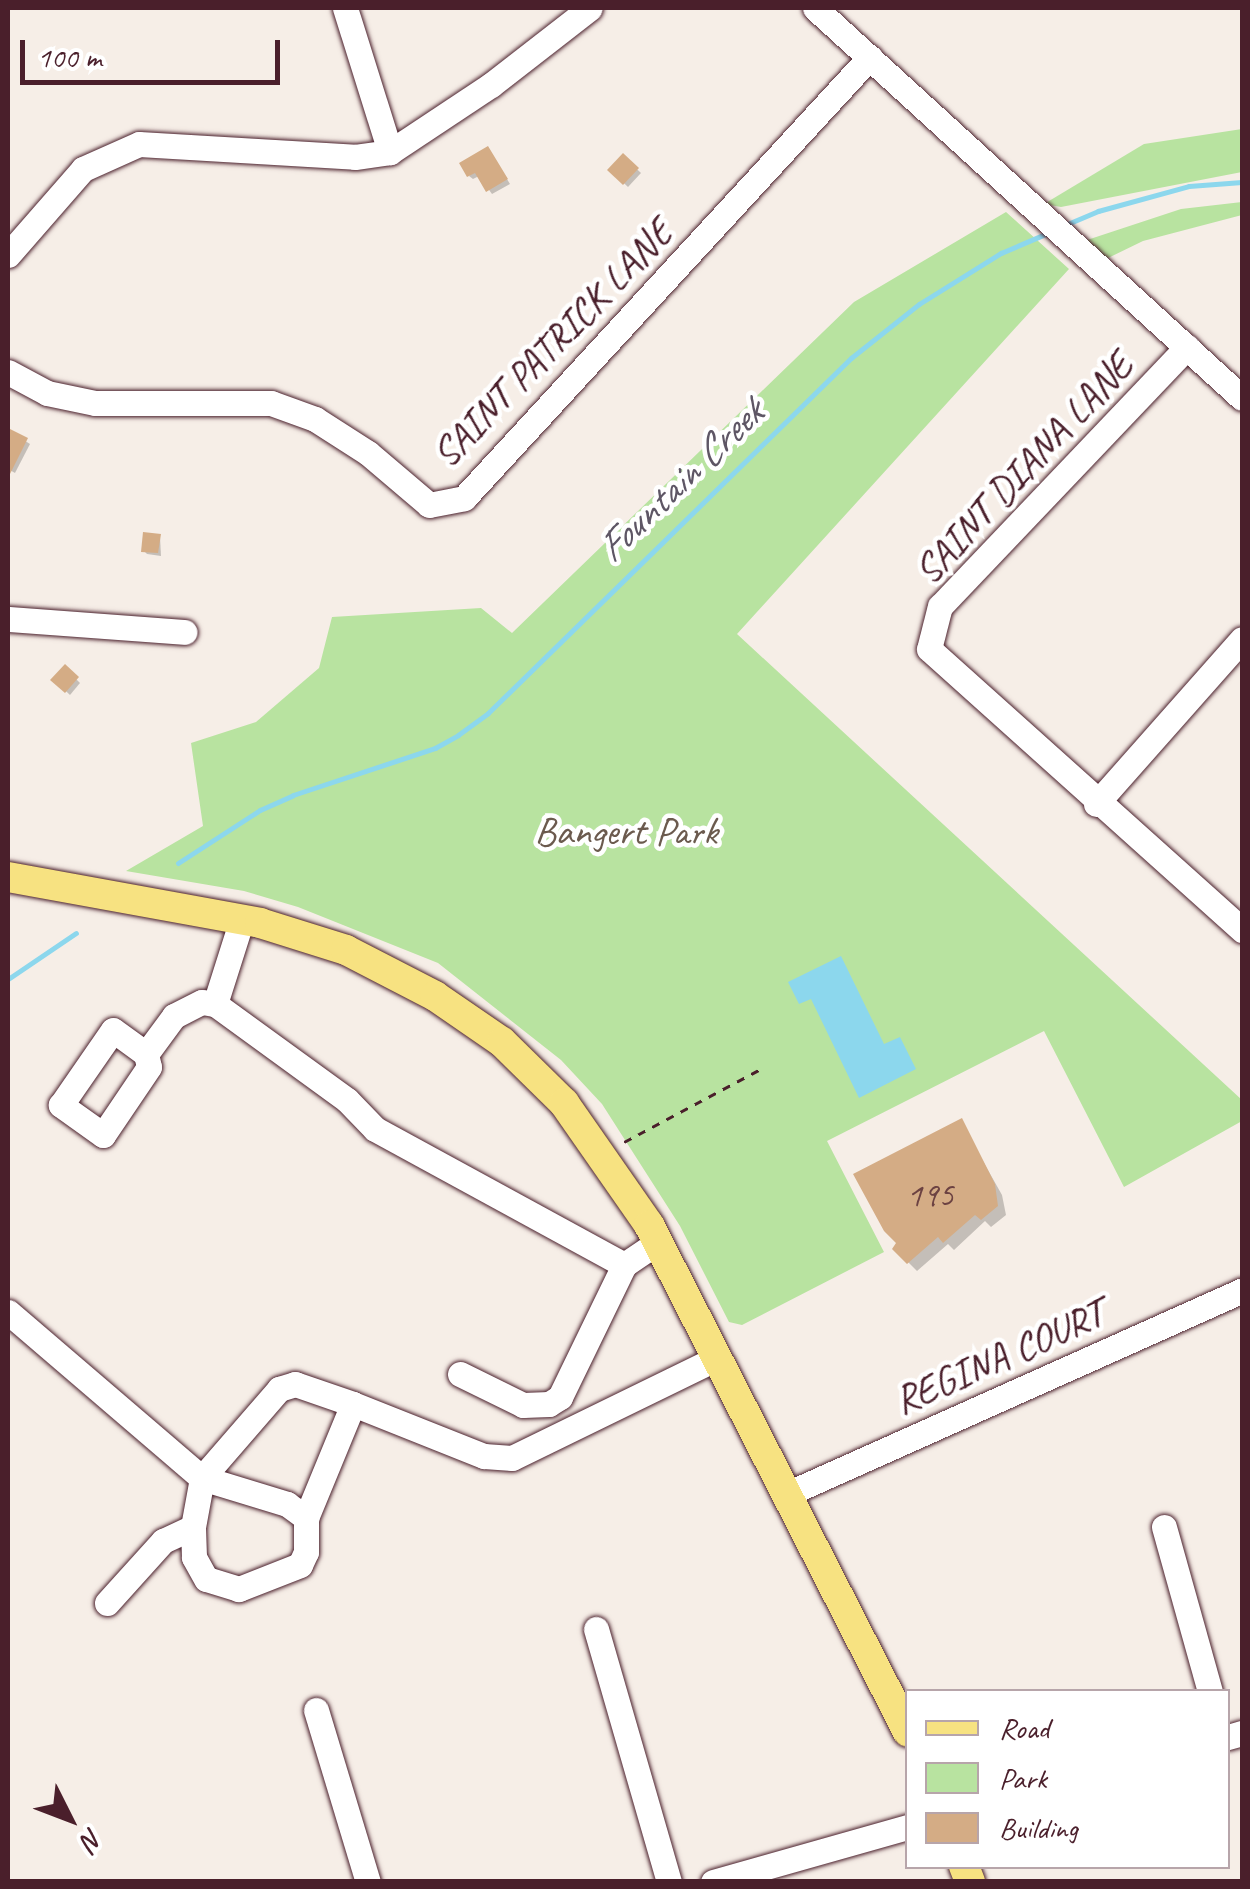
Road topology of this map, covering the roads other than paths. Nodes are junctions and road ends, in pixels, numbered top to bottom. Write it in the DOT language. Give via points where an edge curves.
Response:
graph roads {
  1 [pos="345,8"];
  2 [pos="590,8"];
  3 [pos="815,8"];
  4 [pos="870,57"];
  5 [pos="390,152"];
  6 [pos="8,255"];
  7 [pos="1187,346"];
  8 [pos="8,372"];
  9 [pos="1242,398"];
  10 [pos="10,611"];
  11 [pos="185,632"];
  12 [pos="1242,639"];
  13 [pos="1096,804"];
  14 [pos="8,877"];
  15 [pos="242,920"];
  16 [pos="1242,930"];
  17 [pos="216,1004"];
  18 [pos="146,1054"];
  19 [pos="658,1242"];
  20 [pos="624,1265"];
  21 [pos="1242,1290"];
  22 [pos="8,1312"];
  23 [pos="717,1358"];
  24 [pos="460,1374"];
  25 [pos="353,1404"];
  26 [pos="202,1478"];
  27 [pos="787,1494"];
  28 [pos="306,1518"];
  29 [pos="193,1527"];
  30 [pos="1164,1527"];
  31 [pos="106,1604"];
  32 [pos="596,1629"];
  33 [pos="1209,1689"];
  34 [pos="316,1710"];
  35 [pos="905,1726"];
  36 [pos="905,1828"];
  37 [pos="368,1882"];
  38 [pos="668,1882"];
  39 [pos="713,1882"];
  1 -- 5 [label="street"];
  2 -- 5 [label="street"];
  3 -- 4 [label="street"];
  4 -- 7 [label="street"];
  4 -- 8 [label="street, SAINT PATRICK LANE" via="464,498 429,505 315,419 271,404 95,403 47,394"];
  5 -- 6 [label="street" via="355,157 139,144 83,169"];
  7 -- 9 [label="street"];
  7 -- 13 [label="street, SAINT DIANA LANE" via="940,606 929,649"];
  10 -- 11 [label="street"];
  12 -- 13 [label="street"];
  13 -- 16 [label="street"];
  14 -- 15 [label="main road"];
  15 -- 17 [label="street"];
  15 -- 19 [label="main road" via="346,950 435,996 502,1042 564,1103"];
  17 -- 18 [label="street" via="202,1002 174,1016"];
  17 -- 20 [label="street" via="347,1100 375,1129"];
  19 -- 20 [label="street"];
  19 -- 23 [label="main road"];
  20 -- 24 [label="street" via="560,1396 550,1404 523,1404"];
  21 -- 27 [label="street, REGINA COURT"];
  22 -- 26 [label="street"];
  23 -- 25 [label="street" via="512,1458 484,1456"];
  23 -- 27 [label="main road"];
  25 -- 26 [label="street" via="295,1384 279,1389"];
  25 -- 28 [label="street"];
  26 -- 28 [label="street" via="287,1504"];
  26 -- 29 [label="street"];
  27 -- 35 [label="main road"];
  28 -- 29 [label="street" via="300,1565 230,1590 199,1570"];
  29 -- 31 [label="street" via="162,1541"];
  30 -- 33 [label="street"];
  32 -- 38 [label="street"];
  34 -- 37 [label="street"];
  36 -- 39 [label="street"];
}
